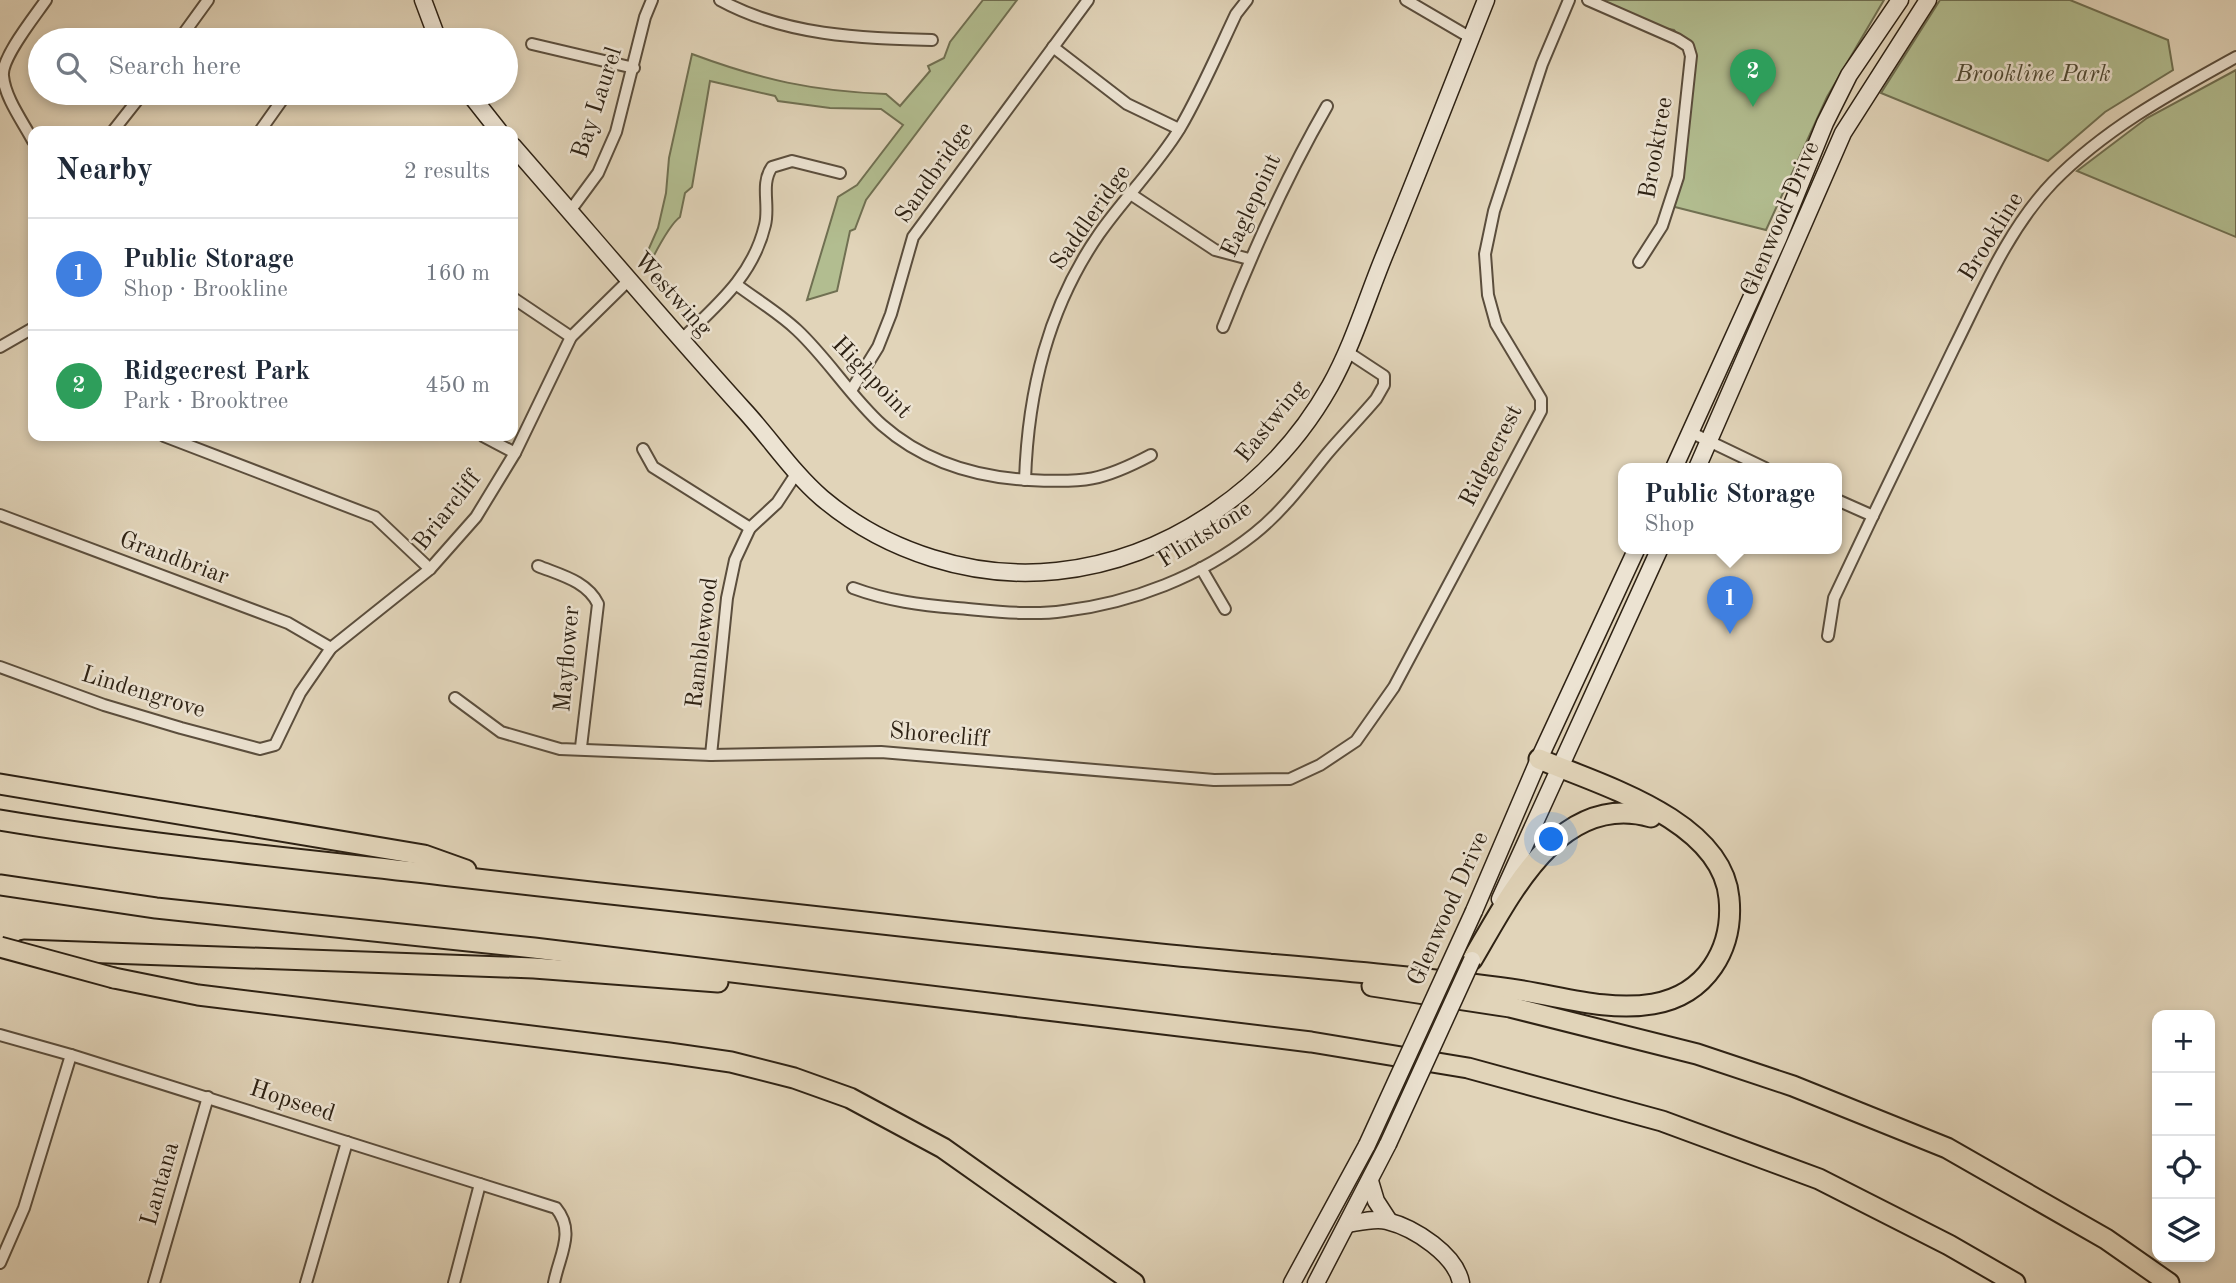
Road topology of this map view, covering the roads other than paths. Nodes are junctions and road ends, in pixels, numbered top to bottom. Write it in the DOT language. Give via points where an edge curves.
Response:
graph roads {
  1 [pos="46,0"];
  2 [pos="208,0"];
  3 [pos="423,0"];
  4 [pos="652,0"];
  5 [pos="720,0"];
  6 [pos="1088,0"];
  7 [pos="1247,0"];
  8 [pos="1406,0"];
  9 [pos="1486,0"];
  10 [pos="1569,0"];
  11 [pos="1588,0"];
  12 [pos="1900,0"];
  13 [pos="1928,0"];
  14 [pos="188,28"];
  15 [pos="434,28"];
  16 [pos="1471,38"];
  17 [pos="932,40"];
  18 [pos="532,44"];
  19 [pos="1053,47"];
  20 [pos="2236,57"];
  21 [pos="634,68"];
  22 [pos="134,105"];
  23 [pos="278,105"];
  24 [pos="478,105"];
  25 [pos="1327,106"];
  26 [pos="117,126"];
  27 [pos="264,126"];
  28 [pos="495,126"];
  29 [pos="1179,129"];
  30 [pos="28,131"];
  31 [pos="518,152"];
  32 [pos="840,173"];
  33 [pos="1132,195"];
  34 [pos="570,211"];
  35 [pos="1249,259"];
  36 [pos="1639,262"];
  37 [pos="628,281"];
  38 [pos="737,285"];
  39 [pos="518,301"];
  40 [pos="1223,327"];
  41 [pos="28,331"];
  42 [pos="571,337"];
  43 [pos="681,340"];
  44 [pos="0,346"];
  45 [pos="1346,351"];
  46 [pos="852,389"];
  47 [pos="1690,432"];
  48 [pos="177,441"];
  49 [pos="492,441"];
  50 [pos="1710,441"];
  51 [pos="643,449"];
  52 [pos="515,453"];
  53 [pos="1151,454"];
  54 [pos="1676,463"];
  55 [pos="1700,463"];
  56 [pos="1755,463"];
  57 [pos="796,474"];
  58 [pos="1025,480"];
  59 [pos="1842,502"];
  60 [pos="0,516"];
  61 [pos="1872,516"];
  62 [pos="750,527"];
  63 [pos="1634,554"];
  64 [pos="1657,554"];
  65 [pos="538,566"];
  66 [pos="1201,568"];
  67 [pos="430,569"];
  68 [pos="853,588"];
  69 [pos="1225,609"];
  70 [pos="1828,636"];
  71 [pos="331,648"];
  72 [pos="0,667"];
  73 [pos="1394,687"];
  74 [pos="455,698"];
  75 [pos="275,745"];
  76 [pos="582,747"];
  77 [pos="711,755"];
  78 [pos="1539,759"];
  79 [pos="1558,767"];
  80 [pos="0,784"];
  81 [pos="0,820"];
  82 [pos="1691,832"];
  83 [pos="503,882"];
  84 [pos="0,885"];
  85 [pos="1497,914"];
  86 [pos="0,948"];
  87 [pos="1165,955"];
  88 [pos="1472,960"];
  89 [pos="1012,1005"];
  90 [pos="0,1035"];
  91 [pos="71,1055"];
  92 [pos="208,1097"];
  93 [pos="346,1142"];
  94 [pos="1370,1181"];
  95 [pos="480,1184"];
  96 [pos="1389,1221"];
  97 [pos="1348,1224"];
  98 [pos="0,1263"];
  99 [pos="1452,1263"];
  100 [pos="154,1283"];
  101 [pos="306,1283"];
  102 [pos="454,1283"];
  103 [pos="554,1283"];
  104 [pos="1134,1283"];
  105 [pos="1292,1283"];
  106 [pos="1316,1283"];
  107 [pos="1450,1283"];
  108 [pos="1461,1283"];
  109 [pos="2015,1283"];
  110 [pos="2169,1283"];
  1 -- 30 [label="street" via="2,72"];
  2 -- 14 [label="street"];
  3 -- 15 [label="main road"];
  4 -- 21 [label="street, Bay Laurel"];
  5 -- 17 [label="street" via="777,25 850,38"];
  6 -- 19 [label="street, Sandbridge"];
  7 -- 29 [label="street, Saddleridge"];
  8 -- 16 [label="street"];
  9 -- 16 [label="main road, Eastwing"];
  10 -- 73 [label="street, Ridgecrest" via="1542,64 1494,211 1485,254 1496,324 1541,399 1541,411"];
  11 -- 36 [label="street, Brooktree" via="1677,39 1688,46 1691,56 1678,177 1662,226"];
  12 -- 47 [label="main road, Glenwood Drive" via="1849,75 1825,122 1778,239"];
  13 -- 50 [label="main road, Glenwood Drive" via="1843,133"];
  16 -- 45 [label="main road, Eastwing"];
  18 -- 21 [label="street"];
  19 -- 29 [label="street" via="1127,104"];
  19 -- 46 [label="street, Sandbridge" via="914,237 882,336"];
  20 -- 61 [label="street, Brookline" via="2086,150 2017,228"];
  21 -- 34 [label="street, Bay Laurel" via="616,132 598,173"];
  22 -- 26 [label="street"];
  23 -- 27 [label="street"];
  24 -- 28 [label="main road"];
  25 -- 35 [label="street, Eaglepoint"];
  29 -- 33 [label="street, Saddleridge"];
  31 -- 34 [label="main road, Westwing"];
  32 -- 38 [label="street" via="792,161 772,167 765,181 767,218 760,243"];
  33 -- 35 [label="street" via="1215,250"];
  33 -- 58 [label="street, Saddleridge" via="1100,233 1058,310 1032,393"];
  34 -- 37 [label="main road, Westwing"];
  35 -- 40 [label="street, Eaglepoint"];
  37 -- 42 [label="street, Briarcliff"];
  37 -- 43 [label="main road, Westwing"];
  38 -- 43 [label="street"];
  38 -- 46 [label="street, Highpoint" via="796,329"];
  39 -- 42 [label="street"];
  41 -- 44 [label="street"];
  42 -- 52 [label="street, Briarcliff"];
  43 -- 57 [label="main road, Westwing" via="771,439"];
  45 -- 57 [label="main road, Eastwing" via="1311,416 1272,464 1239,494 1178,534 1142,550 1073,569 1038,573 986,570 933,558 881,537 822,498"];
  45 -- 66 [label="street, Flintstone" via="1384,376 1376,399 1254,534"];
  46 -- 58 [label="street, Highpoint" via="881,424 916,451 984,476"];
  47 -- 50 [label="street"];
  47 -- 54 [label="main road, Glenwood Drive"];
  48 -- 67 [label="street" via="376,517"];
  49 -- 52 [label="street"];
  50 -- 55 [label="main road, Glenwood Drive"];
  50 -- 56 [label="street"];
  51 -- 62 [label="street" via="653,467"];
  52 -- 67 [label="street, Briarcliff" via="476,517"];
  53 -- 58 [label="street, Highpoint" via="1102,479"];
  57 -- 62 [label="street, Ramblewood" via="777,503"];
  59 -- 61 [label="street"];
  60 -- 71 [label="street, Grandbriar" via="288,623"];
  61 -- 70 [label="street, Brookline" via="1834,598"];
  62 -- 77 [label="street, Ramblewood" via="735,560 727,598"];
  63 -- 78 [label="main road, Glenwood Drive"];
  64 -- 79 [label="main road, Glenwood Drive"];
  65 -- 76 [label="street, Mayflower" via="582,585 598,604"];
  66 -- 68 [label="street, Flintstone" via="1124,599 1063,612 901,602"];
  66 -- 69 [label="street"];
  67 -- 71 [label="street, Briarcliff"];
  71 -- 75 [label="street, Briarcliff" via="300,693"];
  72 -- 75 [label="street, Lindengrove" via="181,728 260,749"];
  73 -- 77 [label="street, Shorecliff" via="1356,741 1290,779 1214,780 881,752"];
  74 -- 76 [label="street, Shorecliff" via="501,732 561,749"];
  76 -- 77 [label="street, Shorecliff"];
  78 -- 79 [label="highway"];
  78 -- 105 [label="main road, Glenwood Drive, bridge" via="1367,1145"];
  79 -- 82 [label="highway" via="1671,817"];
  79 -- 85 [label="main road, Glenwood Drive"];
  80 -- 83 [label="highway" via="424,855"];
  81 -- 83 [label="highway"];
  82 -- 85 [label="highway" via="1630,812 1588,818 1566,830 1542,854"];
  82 -- 87 [label="highway" via="1720,863 1728,885 1727,937 1720,959 1705,978 1676,997 1654,1004 1623,1006 1460,983"];
  83 -- 87 [label="highway"];
  84 -- 89 [label="highway" via="156,908"];
  85 -- 88 [label="highway"];
  86 -- 89 [label="highway" via="534,968"];
  86 -- 104 [label="highway, bridge" via="198,995 669,1053 793,1077 850,1098 921,1135"];
  87 -- 110 [label="highway" via="1510,1007 1697,1054 1793,1086 1947,1148 2106,1239"];
  88 -- 94 [label="main road, Glenwood Drive, bridge"];
  89 -- 109 [label="highway" via="1390,1054 1468,1068 1565,1094 1662,1121 1819,1179"];
  90 -- 91 [label="street, Hopseed"];
  91 -- 92 [label="street, Hopseed"];
  91 -- 98 [label="street" via="24,1208"];
  92 -- 93 [label="street, Hopseed"];
  92 -- 100 [label="street, Lantana"];
  93 -- 95 [label="street, Hopseed"];
  93 -- 101 [label="street"];
  94 -- 96 [label="main road"];
  94 -- 97 [label="main road, Glenwood Drive"];
  95 -- 102 [label="street"];
  95 -- 103 [label="street, Hopseed" via="556,1208 566,1219 567,1239"];
  96 -- 97 [label="main road"];
  96 -- 99 [label="main road" via="1426,1239"];
  97 -- 106 [label="main road, Glenwood Drive"];
  99 -- 107 [label="main road"];
  99 -- 108 [label="main road"];
}
